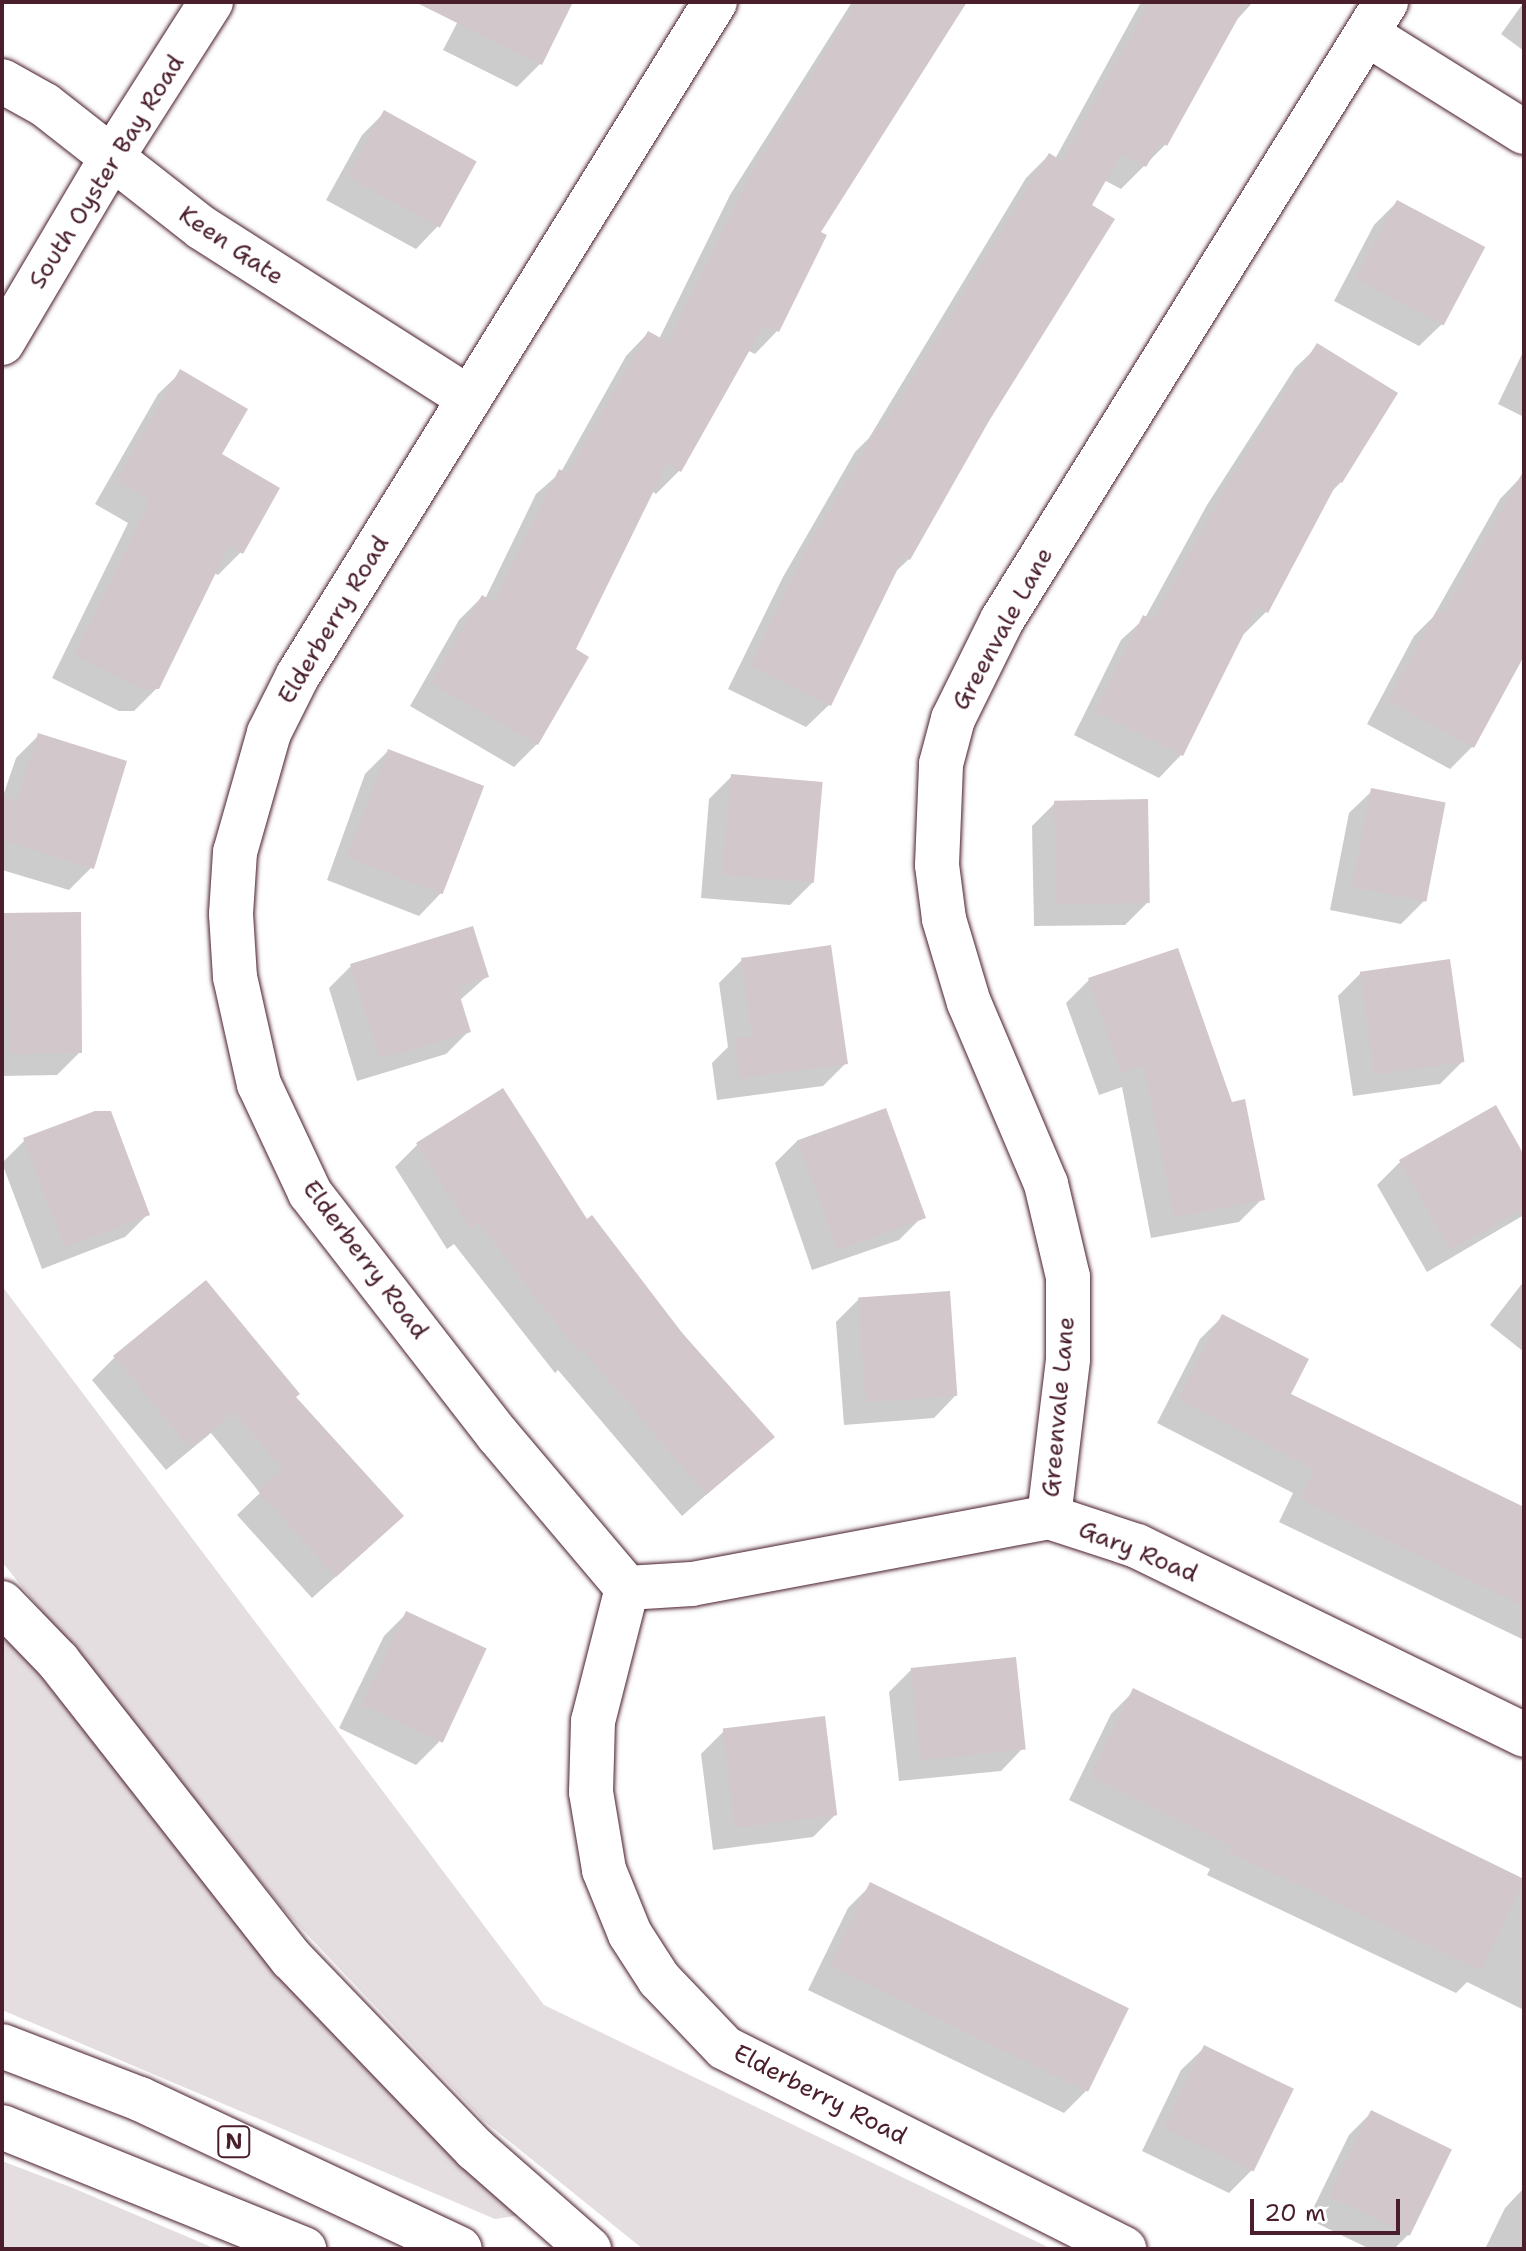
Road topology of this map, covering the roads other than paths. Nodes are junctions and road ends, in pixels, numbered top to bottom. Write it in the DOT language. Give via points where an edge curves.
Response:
graph roads {
  1 [pos="211,2"];
  2 [pos="715,2"];
  3 [pos="1376,18"];
  4 [pos="2,81"];
  5 [pos="1524,132"];
  6 [pos="111,159"];
  7 [pos="2,343"];
  8 [pos="469,398"];
  9 [pos="1049,1517"];
  10 [pos="627,1588"];
  11 [pos="2,1603"];
  12 [pos="1524,1735"];
  13 [pos="2,2046"];
  14 [pos="2,2127"];
  15 [pos="304,2249"];
  16 [pos="460,2249"];
  17 [pos="589,2249"];
  18 [pos="1124,2249"];
  1 -- 6 [label="main road, South Oyster Bay Road"];
  2 -- 8 [label="main road, Elderberry Road"];
  3 -- 5 [label="main road"];
  3 -- 9 [label="main road, Greenvale Lane" via="1002,620 953,719 941,764 937,865 944,919 969,1003 1046,1184 1068,1277 1068,1359"];
  4 -- 6 [label="main road, Keen Gate" via="45,105"];
  6 -- 7 [label="main road, South Oyster Bay Road"];
  6 -- 8 [label="main road, Keen Gate" via="202,228"];
  8 -- 10 [label="main road, Elderberry Road" via="298,675 269,733 235,852 235,977 259,1084 310,1193 497,1434"];
  9 -- 10 [label="main road, Gary Road" via="692,1584"];
  9 -- 12 [label="main road, Gary Road" via="1137,1546"];
  10 -- 18 [label="main road, Elderberry Road" via="593,1721 591,1792 604,1870 630,1934 659,1979 725,2048"];
  11 -- 17 [label="main road" via="58,1661 292,1959 475,2149"];
  13 -- 16 [label="main road, N" via="140,2099"];
  14 -- 15 [label="main road"];
}
